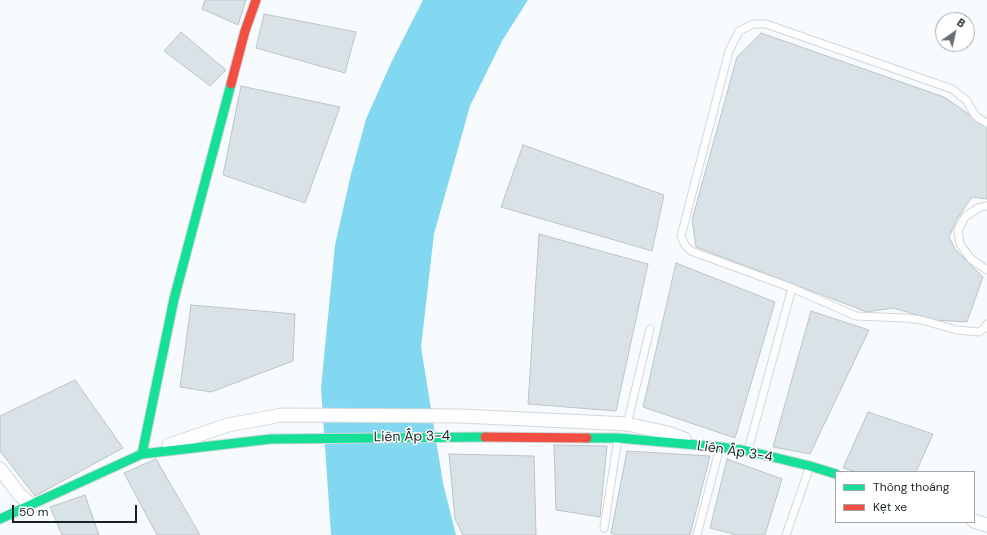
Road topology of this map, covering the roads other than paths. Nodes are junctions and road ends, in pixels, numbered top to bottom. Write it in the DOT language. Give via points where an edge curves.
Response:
graph roads {
  1 [pos="256,0"];
  2 [pos="987,123"];
  3 [pos="987,206"];
  4 [pos="987,270"];
  5 [pos="792,288"];
  6 [pos="987,324"];
  7 [pos="650,329"];
  8 [pos="627,424"];
  9 [pos="618,438"];
  10 [pos="700,445"];
  11 [pos="720,447"];
  12 [pos="748,451"];
  13 [pos="142,454"];
  14 [pos="810,466"];
  15 [pos="0,469"];
  16 [pos="835,474"];
  17 [pos="30,504"];
  18 [pos="0,519"];
  19 [pos="975,521"];
  20 [pos="987,525"];
  21 [pos="604,528"];
  22 [pos="697,535"];
  23 [pos="786,535"];
  1 -- 13 [label="street" via="245,31 174,299"];
  2 -- 5 [label="lane" via="975,115 966,100 952,89 766,24 752,24 739,31 729,51 680,236 691,251"];
  3 -- 4 [label="lane" via="978,208 966,217 958,230 960,244 971,259"];
  5 -- 6 [label="lane" via="856,316 921,320 957,330 979,332"];
  5 -- 12 [label="lane"];
  7 -- 8 [label="lane"];
  8 -- 10 [label="street" via="668,433"];
  8 -- 13 [label="street" via="460,416 282,415 228,425"];
  9 -- 10 [label="street, Liên Ấp 3-4"];
  9 -- 13 [label="street, Liên Ấp 3-4" via="271,439"];
  9 -- 21 [label="lane"];
  10 -- 11 [label="street, Liên Ấp 3-4"];
  11 -- 12 [label="street, Liên Ấp 3-4"];
  11 -- 22 [label="lane"];
  12 -- 14 [label="street, Liên Ấp 3-4"];
  13 -- 17 [label="street, Liên Ấp 3-4"];
  14 -- 16 [label="street, Liên Ấp 3-4"];
  14 -- 23 [label="lane"];
  15 -- 17 [label="street"];
  17 -- 18 [label="street, Liên Ấp 3-4"];
  19 -- 20 [label="street"];
}
